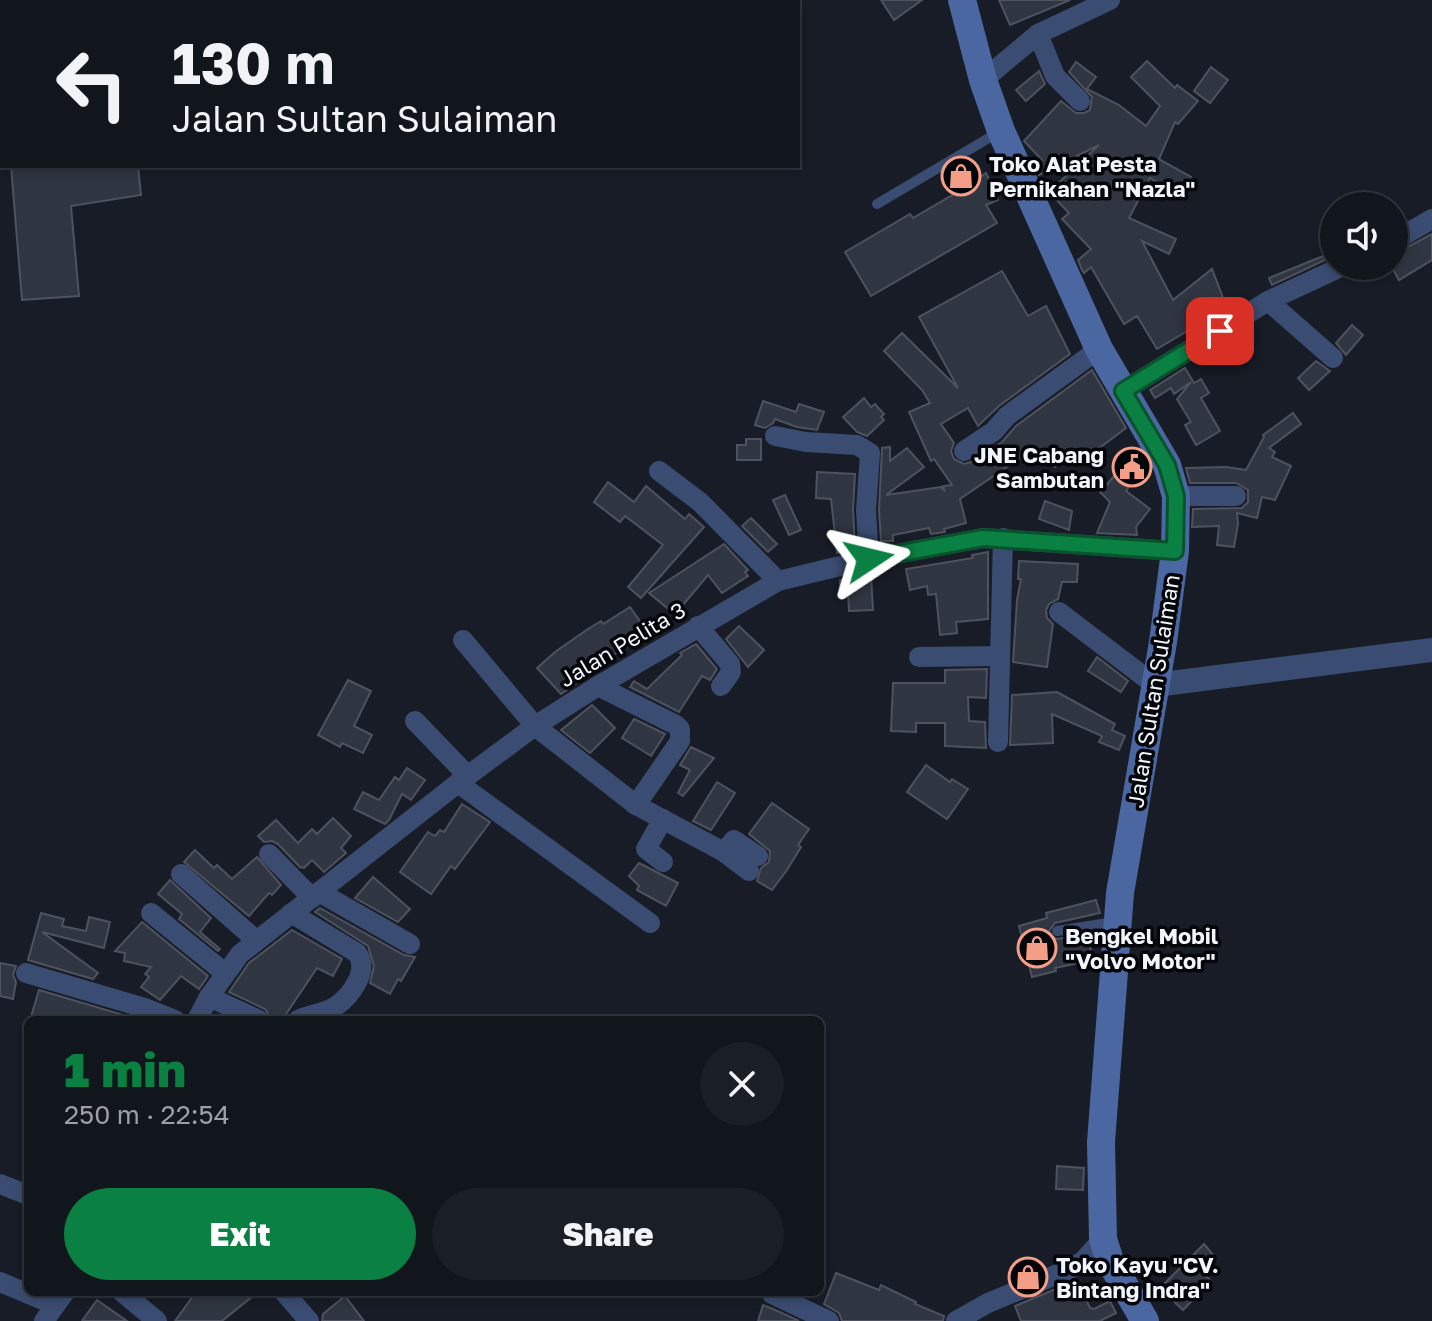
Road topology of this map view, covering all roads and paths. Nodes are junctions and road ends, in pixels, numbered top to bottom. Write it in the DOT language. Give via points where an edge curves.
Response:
graph roads {
  1 [pos="962,0"];
  2 [pos="1110,0"];
  3 [pos="1038,34"];
  4 [pos="983,80"];
  5 [pos="1080,101"];
  6 [pos="1001,131"];
  7 [pos="877,204"];
  8 [pos="1432,219"];
  9 [pos="1408,233"];
  10 [pos="1320,277"];
  11 [pos="1268,301"];
  12 [pos="1099,349"];
  13 [pos="1333,358"];
  14 [pos="1123,391"];
  15 [pos="775,436"];
  16 [pos="964,451"];
  17 [pos="659,471"];
  18 [pos="1176,496"];
  19 [pos="1236,496"];
  20 [pos="1003,538"];
  21 [pos="1175,551"];
  22 [pos="869,559"];
  23 [pos="778,581"];
  24 [pos="1059,612"];
  25 [pos="698,626"];
  26 [pos="463,640"];
  27 [pos="1432,650"];
  28 [pos="1000,656"];
  29 [pos="919,657"];
  30 [pos="1155,685"];
  31 [pos="598,686"];
  32 [pos="721,686"];
  33 [pos="415,721"];
  34 [pos="535,726"];
  35 [pos="998,742"];
  36 [pos="463,779"];
  37 [pos="636,805"];
  38 [pos="663,819"];
  39 [pos="269,854"];
  40 [pos="663,862"];
  41 [pos="753,864"];
  42 [pos="181,874"];
  43 [pos="316,895"];
  44 [pos="151,913"];
  45 [pos="291,913"];
  46 [pos="1118,921"];
  47 [pos="650,923"];
  48 [pos="1057,931"];
  49 [pos="256,940"];
  50 [pos="410,944"];
  51 [pos="26,973"];
  52 [pos="225,973"];
  53 [pos="209,997"];
  54 [pos="165,1016"];
  55 [pos="199,1016"];
  56 [pos="250,1016"];
  57 [pos="311,1016"];
  58 [pos="0,1184"];
  59 [pos="24,1193"];
  60 [pos="1103,1239"];
  61 [pos="0,1282"];
  62 [pos="24,1292"];
  63 [pos="32,1296"];
  64 [pos="127,1296"];
  65 [pos="287,1296"];
  66 [pos="776,1296"];
  67 [pos="55,1306"];
  68 [pos="157,1321"];
  69 [pos="309,1321"];
  70 [pos="829,1321"];
  71 [pos="956,1321"];
  72 [pos="1145,1321"];
  1 -- 4 [label="main road, Jalan Sultan Sulaiman"];
  2 -- 3 [label="street"];
  3 -- 4 [label="street"];
  3 -- 5 [label="street" via="1055,76"];
  4 -- 6 [label="main road, Jalan Sultan Sulaiman"];
  6 -- 7 [label="lane"];
  6 -- 12 [label="main road, Jalan Sultan Sulaiman"];
  8 -- 9 [label="street"];
  10 -- 11 [label="street"];
  11 -- 13 [label="street"];
  11 -- 14 [label="street"];
  12 -- 14 [label="main road, Jalan Sultan Sulaiman"];
  12 -- 16 [label="street"];
  14 -- 18 [label="main road, Jalan Sultan Sulaiman" via="1167,465"];
  15 -- 22 [label="street" via="857,445 870,453"];
  17 -- 23 [label="street" via="700,502"];
  18 -- 19 [label="street"];
  18 -- 21 [label="main road, Jalan Sultan Sulaiman"];
  20 -- 21 [label="street, Jalan Pelita 3"];
  20 -- 22 [label="street, Jalan Pelita 3"];
  20 -- 28 [label="street"];
  21 -- 30 [label="main road, Jalan Sultan Sulaiman"];
  22 -- 23 [label="street, Jalan Pelita 3"];
  23 -- 25 [label="street, Jalan Pelita 3"];
  24 -- 30 [label="street"];
  25 -- 31 [label="street, Jalan Pelita 3"];
  25 -- 32 [label="street" via="730,664"];
  26 -- 34 [label="street"];
  27 -- 30 [label="street"];
  28 -- 29 [label="street"];
  28 -- 35 [label="street"];
  30 -- 46 [label="main road, Jalan Sultan Sulaiman"];
  31 -- 34 [label="street, Jalan Pelita 3"];
  31 -- 37 [label="street" via="680,729 680,741"];
  33 -- 36 [label="street"];
  34 -- 36 [label="street, Jalan Pelita 3"];
  34 -- 37 [label="street"];
  36 -- 43 [label="street, Jalan Pelita 3"];
  36 -- 47 [label="street"];
  37 -- 38 [label="street"];
  38 -- 40 [label="street" via="646,849"];
  38 -- 41 [label="street"];
  39 -- 43 [label="street"];
  42 -- 49 [label="street"];
  43 -- 45 [label="street, Jalan Pelita 3"];
  43 -- 50 [label="street"];
  44 -- 52 [label="street"];
  45 -- 49 [label="street, Jalan Pelita 3"];
  45 -- 57 [label="street" via="363,961 343,999"];
  46 -- 48 [label="lane"];
  46 -- 60 [label="main road, Jalan Sultan Sulaiman" via="1101,1142"];
  49 -- 52 [label="street, Jalan Pelita 3"];
  51 -- 54 [label="street"];
  52 -- 53 [label="street, Jalan Pelita 3"];
  53 -- 55 [label="street, Jalan Pelita 3"];
  53 -- 56 [label="street"];
  58 -- 59 [label="street"];
  60 -- 71 [label="street" via="1072,1268"];
  60 -- 72 [label="main road, Jalan Sultan Sulaiman"];
  61 -- 62 [label="street"];
  63 -- 67 [label="street"];
  64 -- 68 [label="street"];
  65 -- 69 [label="street"];
  66 -- 70 [label="street"];
}
